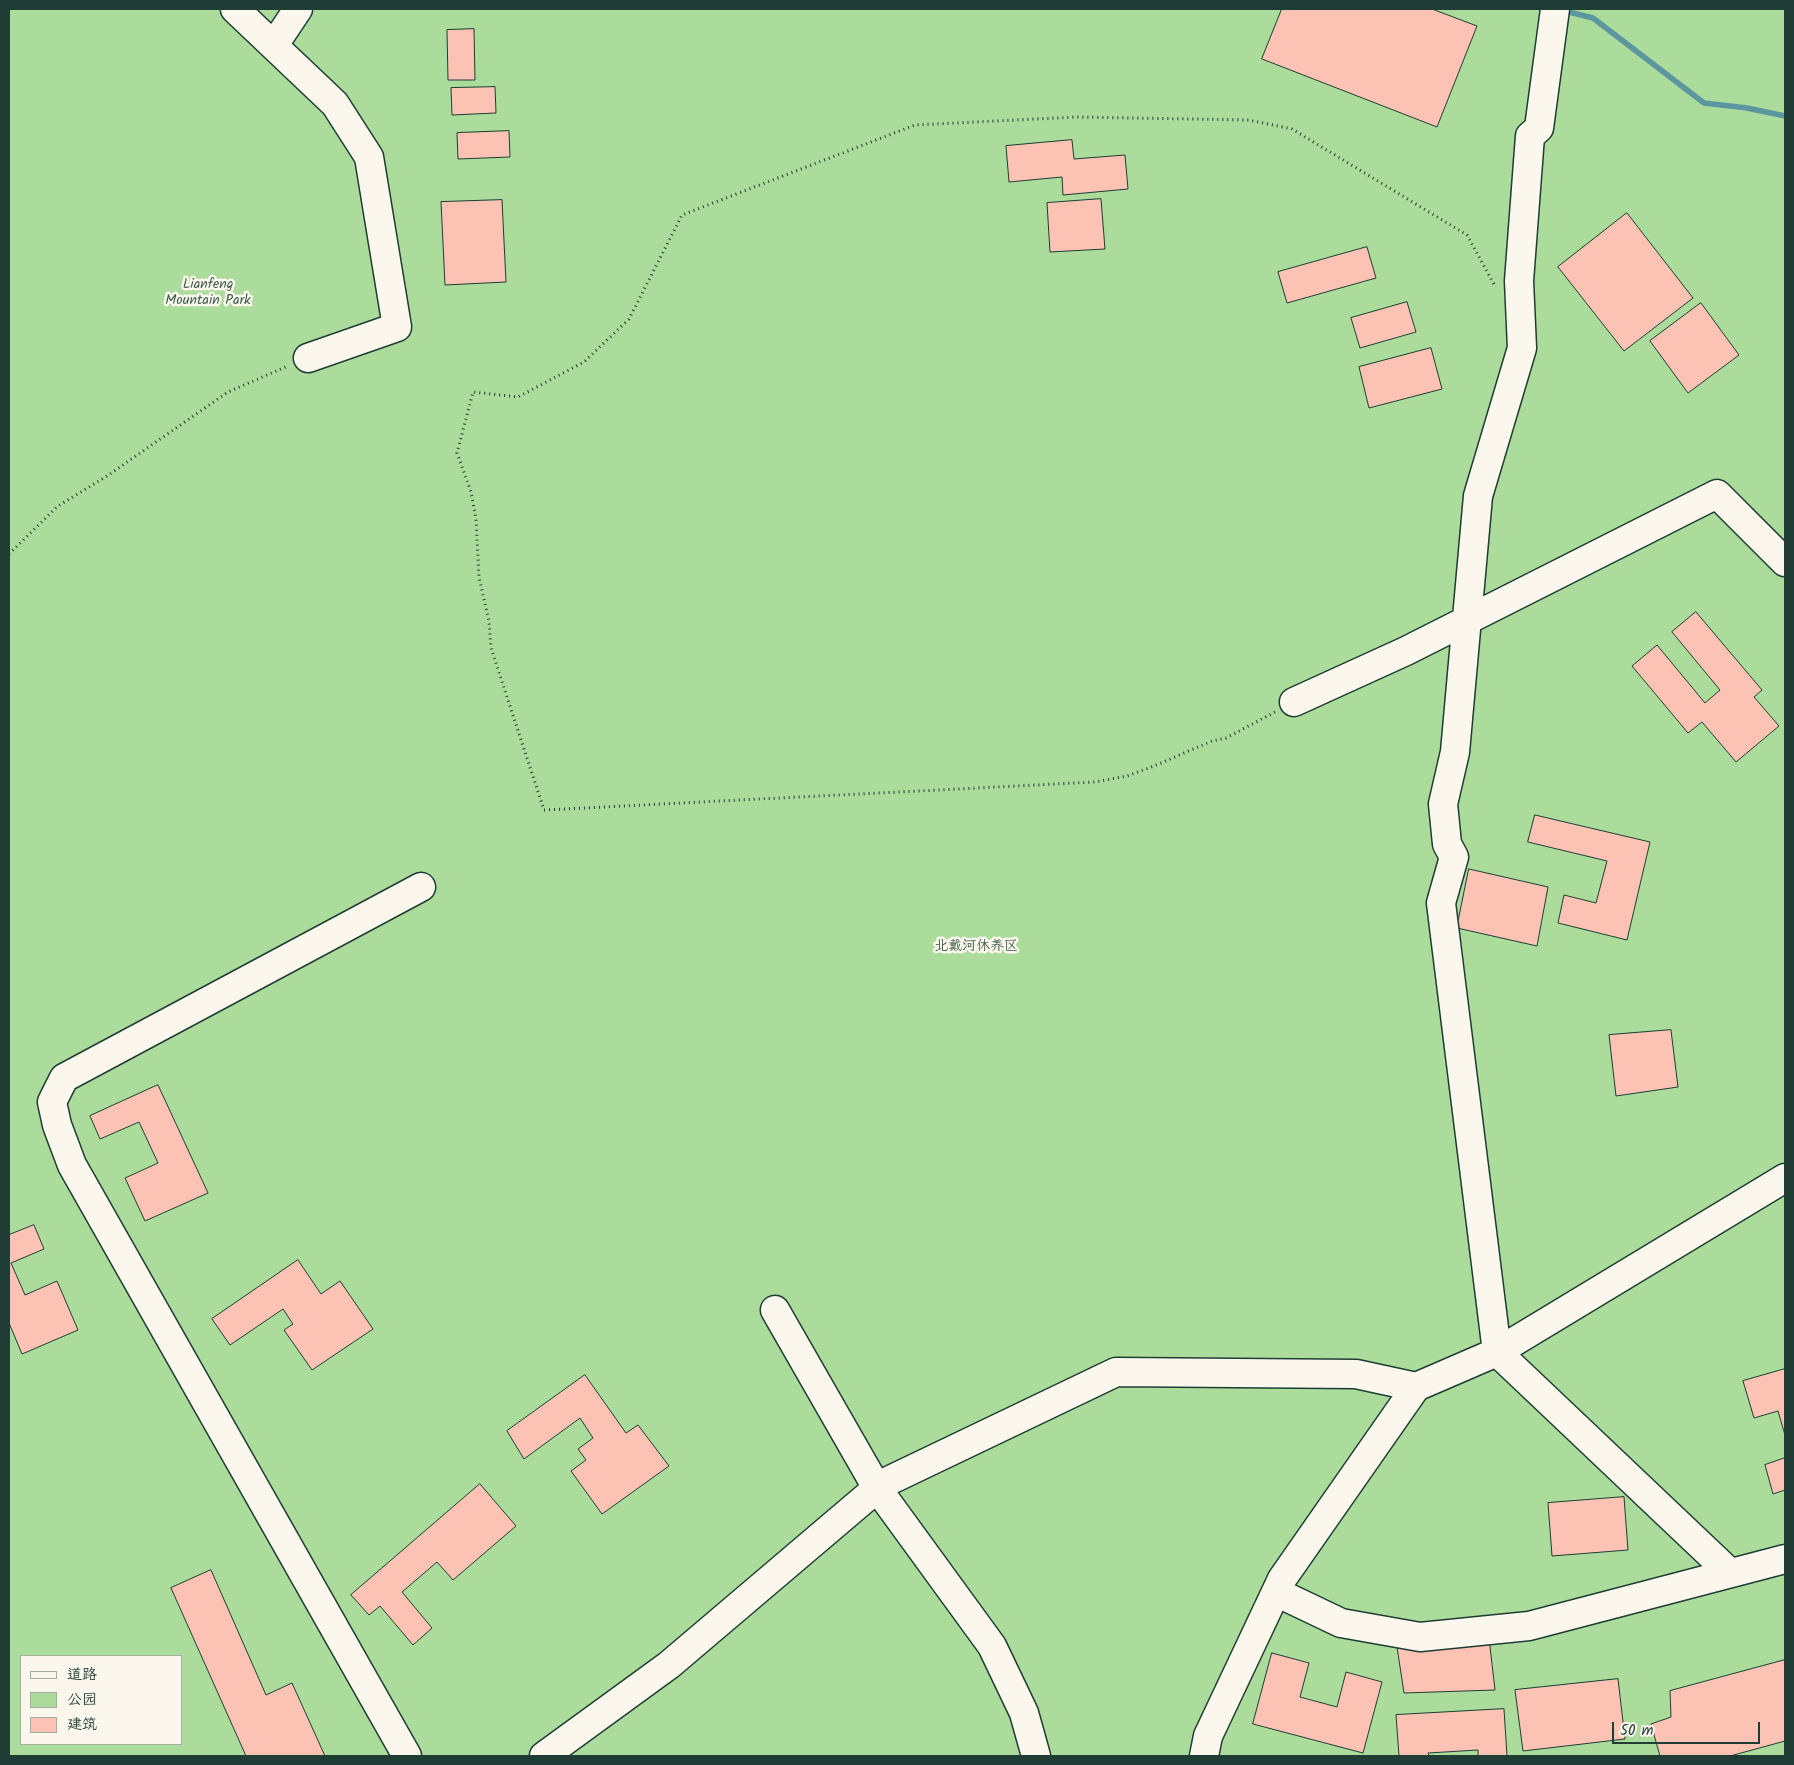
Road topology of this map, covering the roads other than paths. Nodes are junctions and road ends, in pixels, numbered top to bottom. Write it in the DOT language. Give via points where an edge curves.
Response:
graph roads {
  1 [pos="235,9"];
  2 [pos="298,9"];
  3 [pos="1555,9"];
  4 [pos="274,45"];
  5 [pos="308,358"];
  6 [pos="1785,562"];
  7 [pos="1467,620"];
  8 [pos="1294,702"];
  9 [pos="421,887"];
  10 [pos="1785,1178"];
  11 [pos="774,1310"];
  12 [pos="1497,1352"];
  13 [pos="1416,1387"];
  14 [pos="877,1488"];
  15 [pos="1785,1558"];
  16 [pos="1730,1573"];
  17 [pos="1276,1592"];
  18 [pos="408,1756"];
  19 [pos="544,1756"];
  20 [pos="1036,1756"];
  21 [pos="1204,1756"];
  1 -- 4 [label="street"];
  2 -- 4 [label="street"];
  3 -- 7 [label="street" via="1539,128 1530,136 1518,281 1522,348 1478,496"];
  4 -- 5 [label="street" via="335,104 369,157 397,327"];
  6 -- 7 [label="street" via="1717,494"];
  7 -- 8 [label="street"];
  7 -- 12 [label="street" via="1455,752 1443,804 1447,844 1454,857 1442,903"];
  9 -- 18 [label="street" via="64,1078 52,1102 72,1165"];
  10 -- 12 [label="street"];
  11 -- 14 [label="street"];
  12 -- 13 [label="street"];
  12 -- 16 [label="street"];
  13 -- 14 [label="street" via="1356,1374 1116,1372"];
  13 -- 17 [label="street"];
  14 -- 19 [label="street" via="668,1666"];
  14 -- 20 [label="street" via="992,1646 1024,1713"];
  15 -- 16 [label="street"];
  16 -- 17 [label="street" via="1529,1626 1420,1638 1340,1623"];
  17 -- 21 [label="street" via="1208,1736"];
}
